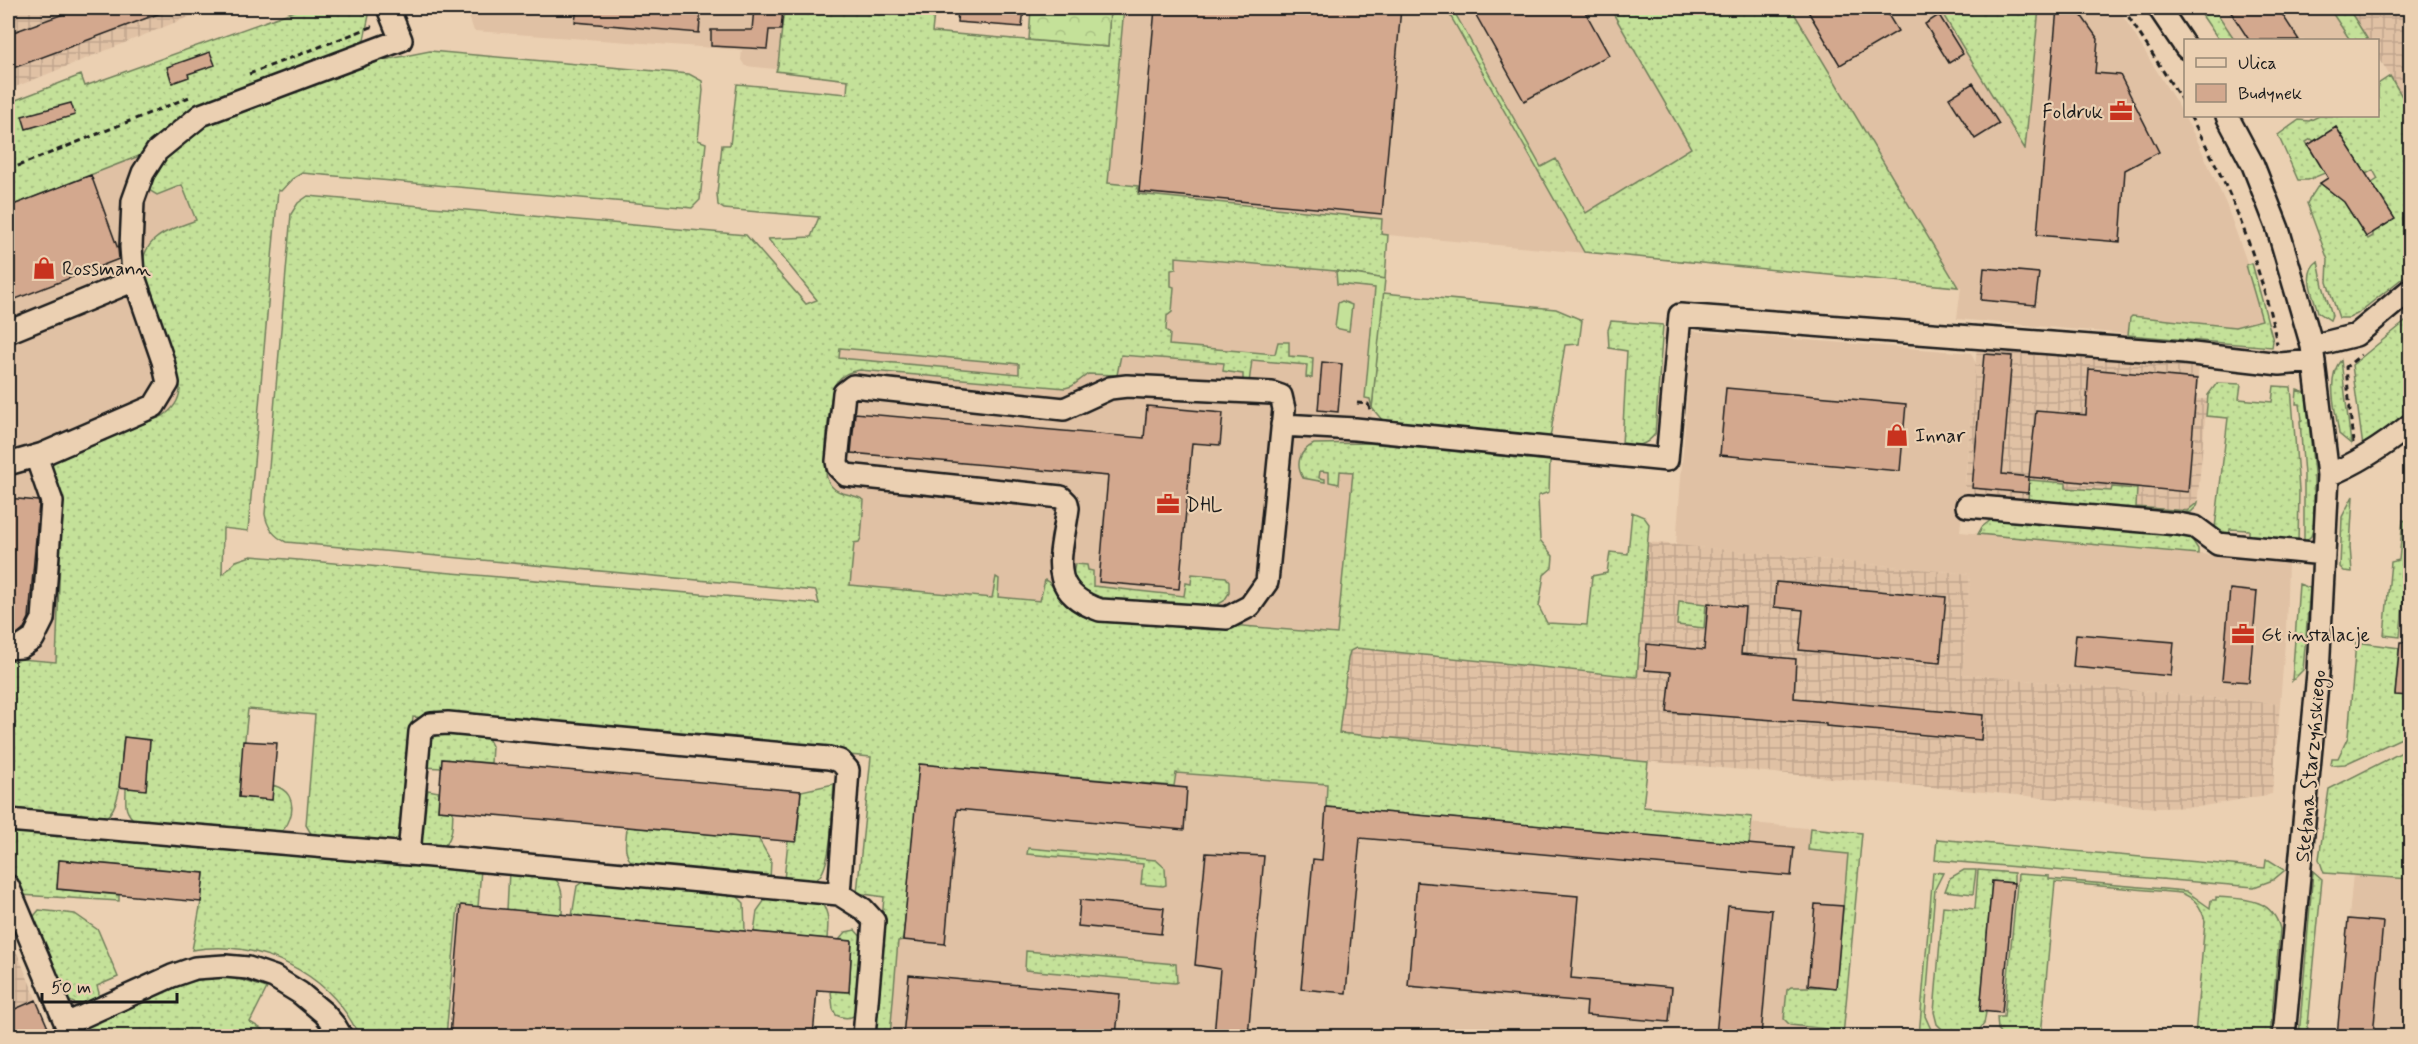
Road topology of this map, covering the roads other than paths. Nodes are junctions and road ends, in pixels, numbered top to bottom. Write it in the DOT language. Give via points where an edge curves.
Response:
graph roads {
  1 [pos="388,8"];
  2 [pos="2159,8"];
  3 [pos="2184,45"];
  4 [pos="2228,117"];
  5 [pos="135,280"];
  6 [pos="2410,290"];
  7 [pos="8,332"];
  8 [pos="2313,353"];
  9 [pos="1282,425"];
  10 [pos="2410,425"];
  11 [pos="36,456"];
  12 [pos="8,464"];
  13 [pos="2328,476"];
  14 [pos="1967,506"];
  15 [pos="2324,555"];
  16 [pos="8,648"];
  17 [pos="8,820"];
  18 [pos="409,854"];
  19 [pos="8,886"];
  20 [pos="839,894"];
  21 [pos="68,1030"];
  22 [pos="341,1036"];
  23 [pos="864,1036"];
  24 [pos="2284,1036"];
  1 -- 5 [label="street" via="401,40 201,115 157,152 143,173 134,201 130,248"];
  2 -- 3 [label="street"];
  4 -- 8 [label="street, Stefana Starzyńskiego" via="2253,165 2278,230"];
  5 -- 7 [label="street"];
  5 -- 11 [label="street" via="168,383 161,396 154,406"];
  6 -- 8 [label="street" via="2355,334"];
  8 -- 9 [label="street" via="2280,364 2184,353 1680,315 1667,460"];
  8 -- 13 [label="street, Stefana Starzyńskiego"];
  9 -- 9 [label="street" via="1267,582 1250,606 1219,619 1100,610 1074,597 1060,572 1068,508 1061,496 846,475 837,461 844,393 853,386 1064,410 1110,388 1127,386 1272,393 1281,396 1283,402"];
  10 -- 13 [label="street" via="2355,465"];
  11 -- 12 [label="street"];
  11 -- 16 [label="street" via="52,501 44,619 33,639 21,647"];
  13 -- 15 [label="street, Stefana Starzyńskiego"];
  14 -- 15 [label="street" via="2178,524 2195,527 2218,544"];
  15 -- 24 [label="street, Stefana Starzyńskiego" via="2317,685"];
  17 -- 18 [label="street"];
  18 -- 20 [label="street"];
  18 -- 20 [label="street" via="420,732 432,724 829,758 840,761 848,770"];
  19 -- 21 [label="street"];
  20 -- 23 [label="street" via="874,921"];
  21 -- 22 [label="street" via="172,976 195,968 225,966 274,977 324,1013"];
}
